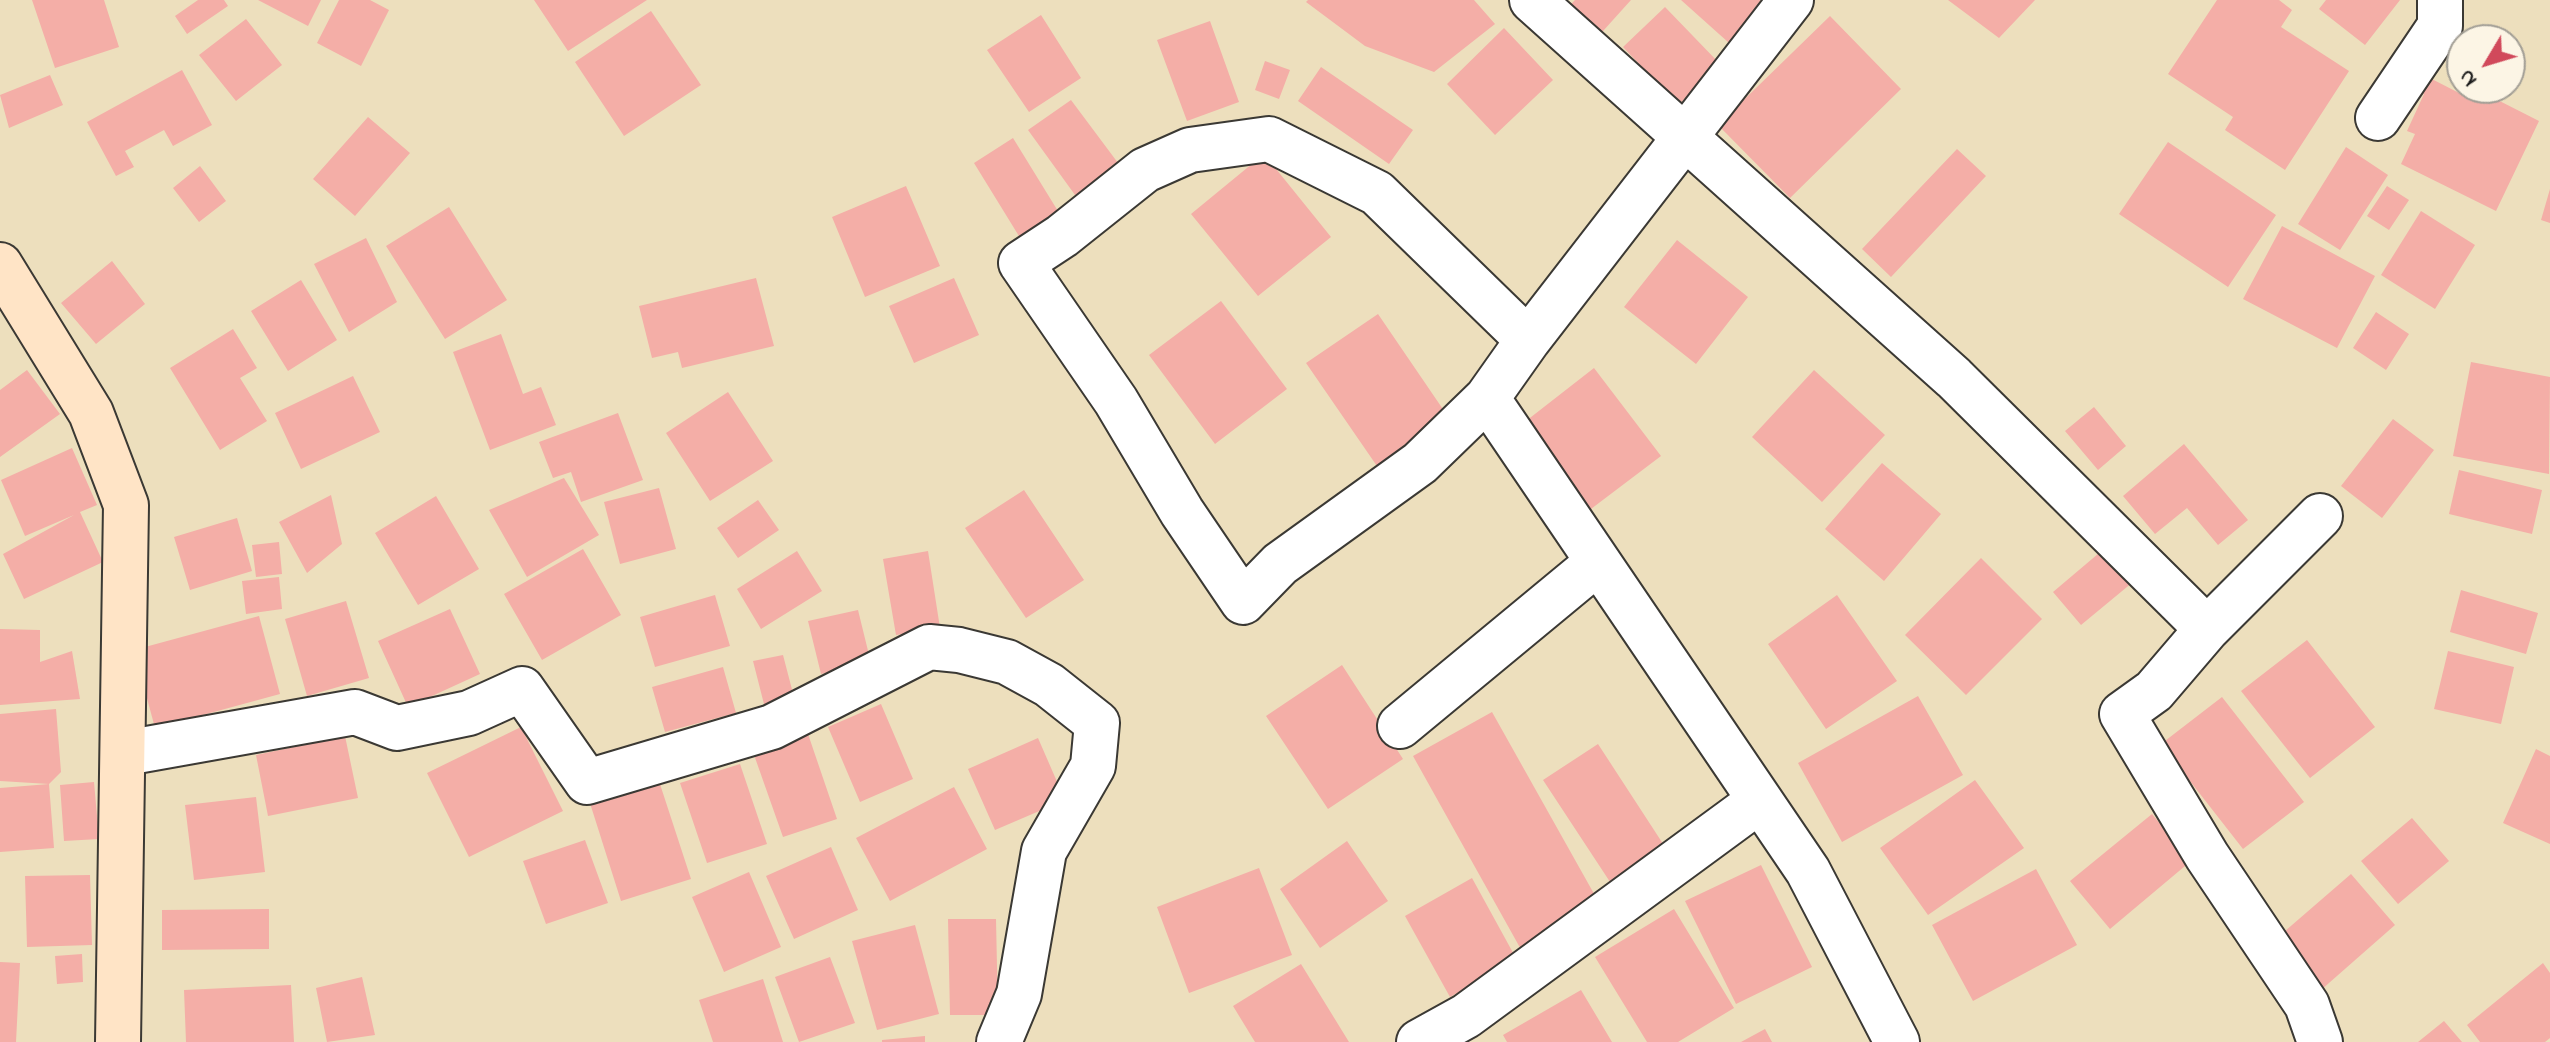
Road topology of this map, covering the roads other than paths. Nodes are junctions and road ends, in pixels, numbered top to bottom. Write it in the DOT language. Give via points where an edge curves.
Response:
graph roads {
  1 [pos="1532,0"];
  2 [pos="1791,0"];
  3 [pos="2440,0"];
  4 [pos="2378,118"];
  5 [pos="1686,137"];
  6 [pos="0,265"];
  7 [pos="1528,340"];
  8 [pos="1487,398"];
  9 [pos="2320,516"];
  10 [pos="1597,563"];
  11 [pos="2207,629"];
  12 [pos="1400,726"];
  13 [pos="125,753"];
  14 [pos="1759,801"];
  15 [pos="118,1042"];
  16 [pos="999,1042"];
  17 [pos="1419,1042"];
  18 [pos="1897,1042"];
  19 [pos="2320,1042"];
  1 -- 5 [label="street"];
  2 -- 5 [label="street"];
  3 -- 4 [label="street" via="2440,26"];
  5 -- 7 [label="street"];
  5 -- 11 [label="street" via="1954,378"];
  6 -- 13 [label="street" via="91,413 126,505"];
  7 -- 8 [label="street"];
  7 -- 8 [label="street" via="1377,193 1269,139 1190,150 1145,170 1021,263 1243,602 1280,564 1420,463"];
  8 -- 10 [label="street"];
  9 -- 11 [label="street"];
  10 -- 12 [label="street"];
  10 -- 14 [label="street"];
  11 -- 19 [label="street" via="2154,691 2122,714 2207,856 2307,1005"];
  13 -- 15 [label="street"];
  13 -- 16 [label="street" via="355,712 397,728 469,713 522,689 587,782 772,727 929,647 1007,662 1049,685 1097,723 1093,766 1044,851 1019,994"];
  14 -- 17 [label="street" via="1466,1016"];
  14 -- 18 [label="street" via="1808,871"];
}
